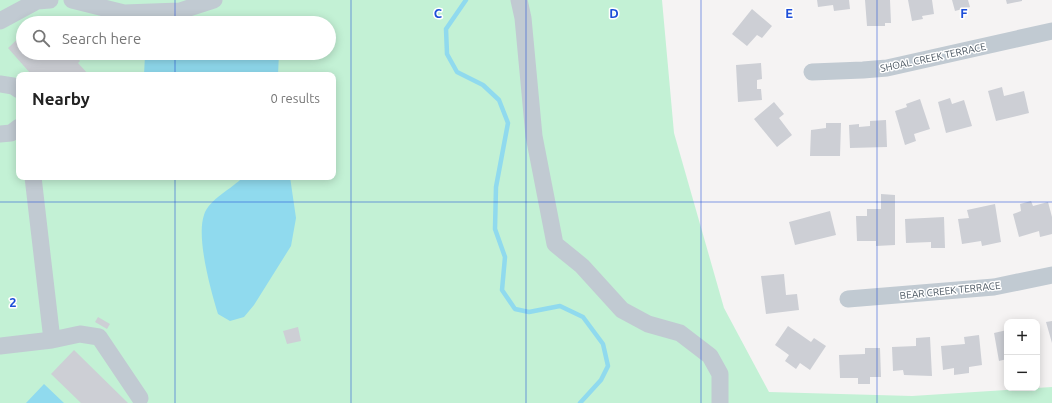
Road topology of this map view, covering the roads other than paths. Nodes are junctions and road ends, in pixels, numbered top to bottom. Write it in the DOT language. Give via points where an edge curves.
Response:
graph roads {
  1 [pos="50,0"];
  2 [pos="72,0"];
  3 [pos="214,0"];
  4 [pos="519,0"];
  5 [pos="0,21"];
  6 [pos="1052,31"];
  7 [pos="812,72"];
  8 [pos="0,84"];
  9 [pos="16,88"];
  10 [pos="16,130"];
  11 [pos="0,134"];
  12 [pos="33,180"];
  13 [pos="1052,275"];
  14 [pos="848,299"];
  15 [pos="52,340"];
  16 [pos="0,346"];
  17 [pos="140,398"];
  18 [pos="720,403"];
  1 -- 5 [label="street" via="37,1"];
  2 -- 3 [label="street" via="124,13 180,11"];
  4 -- 18 [label="street" via="524,18 534,136 554,244 582,266 622,310 648,324 680,333 710,356 720,374"];
  6 -- 7 [label="street, SHOAL CREEK TERRACE" via="887,68"];
  8 -- 9 [label="street"];
  10 -- 11 [label="street"];
  12 -- 15 [label="street"];
  13 -- 14 [label="street, BEAR CREEK TERRACE" via="994,287"];
  15 -- 16 [label="street"];
  15 -- 17 [label="street" via="80,334 99,337"];
}
